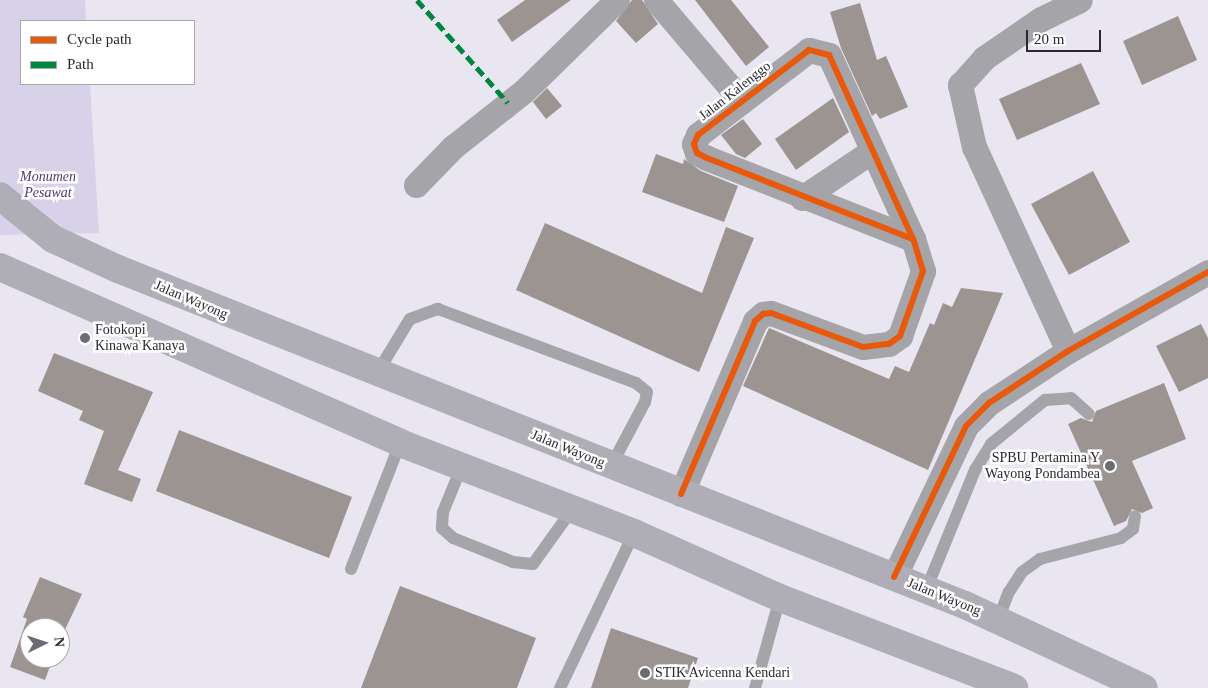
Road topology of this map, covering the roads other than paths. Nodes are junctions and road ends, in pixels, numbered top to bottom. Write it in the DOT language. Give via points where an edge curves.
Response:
graph roads {
  1 [pos="617,0"];
  2 [pos="656,0"];
  3 [pos="1080,0"];
  4 [pos="742,101"];
  5 [pos="872,151"];
  6 [pos="416,185"];
  7 [pos="0,196"];
  8 [pos="802,198"];
  9 [pos="913,239"];
  10 [pos="0,267"];
  11 [pos="1208,272"];
  12 [pos="1068,351"];
  13 [pos="378,373"];
  14 [pos="1089,414"];
  15 [pos="400,443"];
  16 [pos="611,466"];
  17 [pos="461,468"];
  18 [pos="681,494"];
  19 [pos="571,510"];
  20 [pos="1135,516"];
  21 [pos="634,532"];
  22 [pos="351,570"];
  23 [pos="894,577"];
  24 [pos="926,590"];
  25 [pos="780,598"];
  26 [pos="998,620"];
  27 [pos="560,688"];
  28 [pos="755,688"];
  29 [pos="1014,688"];
  30 [pos="1144,688"];
  1 -- 6 [label="street" via="524,91 453,147"];
  2 -- 4 [label="street"];
  3 -- 12 [label="street" via="1041,19 984,58 960,85 974,147"];
  4 -- 5 [label="street, Jalan Kalenggo" via="809,50 821,51 835,62"];
  4 -- 8 [label="street, Jalan Kalenggo" via="698,135 694,144 698,153"];
  5 -- 8 [label="street"];
  5 -- 9 [label="street, Jalan Kalenggo"];
  7 -- 13 [label="main road, Jalan Wayong" via="53,239 231,316"];
  8 -- 9 [label="street, Jalan Kalenggo"];
  9 -- 18 [label="street, Jalan Kalenggo" via="923,270 919,289 900,336 889,344 863,347 771,313 755,321"];
  10 -- 15 [label="main road"];
  11 -- 12 [label="street"];
  12 -- 23 [label="street" via="989,403 966,426"];
  13 -- 16 [label="main road, Jalan Wayong"];
  13 -- 16 [label="lane" via="410,319 438,309 636,383 647,392 645,402"];
  14 -- 24 [label="lane" via="1071,398 1045,400 991,444 975,470"];
  15 -- 17 [label="main road"];
  15 -- 22 [label="lane"];
  16 -- 18 [label="main road, Jalan Wayong"];
  17 -- 19 [label="main road"];
  17 -- 19 [label="lane" via="443,512 442,528 453,538 513,562 533,564"];
  18 -- 23 [label="main road, Jalan Wayong"];
  19 -- 21 [label="main road"];
  20 -- 26 [label="lane" via="1133,530 1121,538 1040,558 1022,572 1009,592"];
  21 -- 25 [label="main road"];
  21 -- 27 [label="lane"];
  23 -- 24 [label="main road, Jalan Wayong"];
  24 -- 26 [label="main road, Jalan Wayong"];
  25 -- 28 [label="lane"];
  25 -- 29 [label="main road"];
  26 -- 30 [label="main road, Jalan Wayong"];
}
